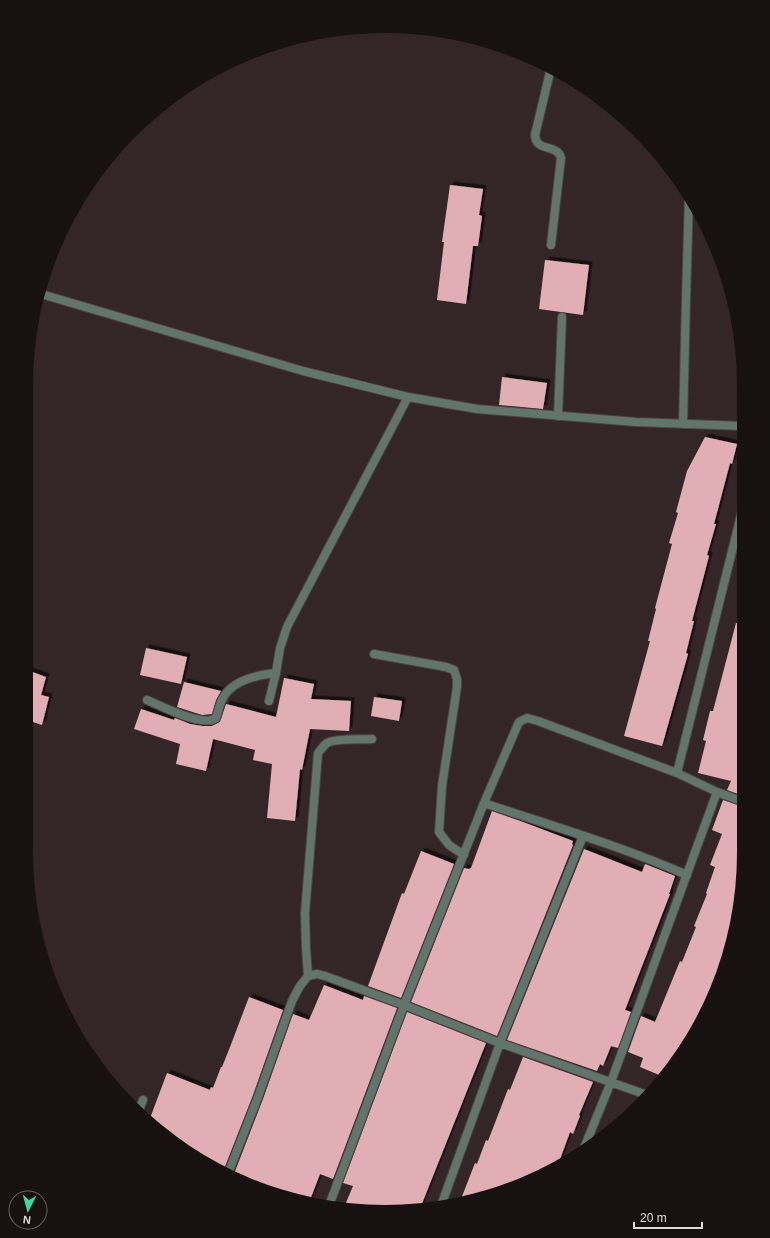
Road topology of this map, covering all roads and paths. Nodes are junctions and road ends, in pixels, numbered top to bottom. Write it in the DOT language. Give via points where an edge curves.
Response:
graph roads {
  1 [pos="550,74"];
  2 [pos="689,207"];
  3 [pos="551,245"];
  4 [pos="45,295"];
  5 [pos="562,317"];
  6 [pos="408,397"];
  7 [pos="558,416"];
  8 [pos="684,424"];
  9 [pos="737,426"];
  10 [pos="737,531"];
  11 [pos="374,654"];
  12 [pos="276,673"];
  13 [pos="147,700"];
  14 [pos="269,701"];
  15 [pos="372,739"];
  16 [pos="677,773"];
  17 [pos="718,792"];
  18 [pos="737,799"];
  19 [pos="484,803"];
  20 [pos="583,836"];
  21 [pos="464,855"];
  22 [pos="687,875"];
  23 [pos="308,976"];
  24 [pos="404,1005"];
  25 [pos="500,1043"];
  26 [pos="611,1082"];
  27 [pos="642,1093"];
  28 [pos="143,1100"];
  29 [pos="141,1106"];
  30 [pos="587,1142"];
  31 [pos="230,1169"];
  32 [pos="443,1200"];
  33 [pos="331,1201"];
  1 -- 3 [label="street" via="535,140 538,145 555,150 561,158"];
  2 -- 8 [label="street"];
  4 -- 6 [label="street" via="303,371"];
  5 -- 7 [label="street"];
  6 -- 7 [label="street" via="477,409"];
  6 -- 12 [label="street" via="286,627"];
  7 -- 8 [label="street"];
  8 -- 9 [label="street"];
  10 -- 16 [label="street"];
  11 -- 21 [label="street" via="446,666 454,670 457,687 442,786 439,832 449,845"];
  12 -- 13 [label="street" via="259,675 243,681 226,692 216,718 212,721 177,714"];
  12 -- 14 [label="street"];
  15 -- 23 [label="street" via="328,743 318,753 306,913"];
  16 -- 17 [label="street"];
  16 -- 19 [label="street" via="527,718 519,722"];
  17 -- 18 [label="street"];
  17 -- 22 [label="street"];
  19 -- 20 [label="street"];
  19 -- 21 [label="street"];
  20 -- 22 [label="street"];
  20 -- 25 [label="street"];
  21 -- 24 [label="street"];
  22 -- 26 [label="street"];
  23 -- 24 [label="street" via="325,976"];
  23 -- 31 [label="street" via="292,1001"];
  24 -- 25 [label="street"];
  24 -- 33 [label="street"];
  25 -- 26 [label="street"];
  25 -- 32 [label="street"];
  26 -- 27 [label="street"];
  26 -- 30 [label="street"];
  28 -- 29 [label="street"];
}
